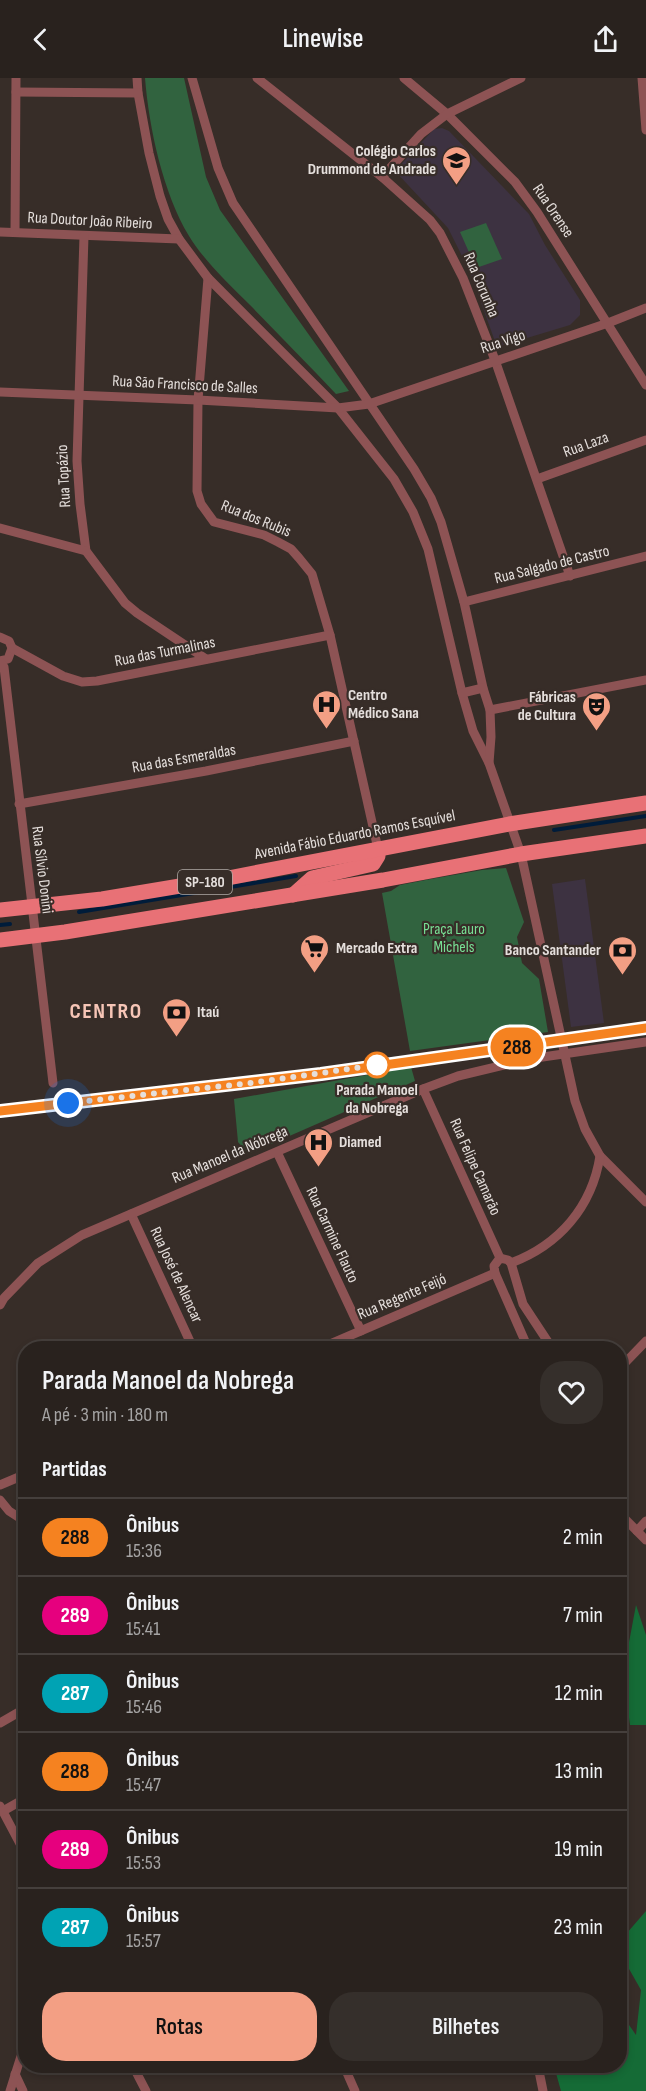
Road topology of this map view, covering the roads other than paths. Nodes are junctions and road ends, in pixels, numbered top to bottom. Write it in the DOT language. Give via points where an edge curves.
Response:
graph roads {
  1 [pos="16,78"];
  2 [pos="137,78"];
  3 [pos="192,78"];
  4 [pos="257,78"];
  5 [pos="404,78"];
  6 [pos="521,78"];
  7 [pos="642,78"];
  8 [pos="16,92"];
  9 [pos="138,93"];
  10 [pos="447,114"];
  11 [pos="646,130"];
  12 [pos="381,177"];
  13 [pos="0,232"];
  14 [pos="15,232"];
  15 [pos="84,236"];
  16 [pos="179,239"];
  17 [pos="208,278"];
  18 [pos="646,308"];
  19 [pos="608,323"];
  20 [pos="495,360"];
  21 [pos="646,385"];
  22 [pos="0,392"];
  23 [pos="78,395"];
  24 [pos="198,400"];
  25 [pos="369,404"];
  26 [pos="338,408"];
  27 [pos="646,440"];
  28 [pos="537,479"];
  29 [pos="0,528"];
  30 [pos="86,551"];
  31 [pos="646,556"];
  32 [pos="570,576"];
  33 [pos="464,602"];
  34 [pos="330,635"];
  35 [pos="0,637"];
  36 [pos="12,648"];
  37 [pos="206,659"];
  38 [pos="0,662"];
  39 [pos="646,680"];
  40 [pos="483,688"];
  41 [pos="462,693"];
  42 [pos="490,710"];
  43 [pos="354,741"];
  44 [pos="489,763"];
  45 [pos="646,803"];
  46 [pos="19,804"];
  47 [pos="509,824"];
  48 [pos="646,836"];
  49 [pos="378,849"];
  50 [pos="521,854"];
  51 [pos="293,895"];
  52 [pos="32,907"];
  53 [pos="0,910"];
  54 [pos="35,936"];
  55 [pos="0,940"];
  56 [pos="646,1028"];
  57 [pos="561,1041"];
  58 [pos="646,1042"];
  59 [pos="564,1054"];
  60 [pos="53,1083"];
  61 [pos="423,1089"];
  62 [pos="0,1110"];
  63 [pos="276,1152"];
  64 [pos="600,1156"];
  65 [pos="646,1202"];
  66 [pos="131,1214"];
  67 [pos="500,1258"];
  68 [pos="512,1263"];
  69 [pos="495,1273"];
  70 [pos="0,1305"];
  71 [pos="361,1331"];
  72 [pos="543,1336"];
  73 [pos="190,1341"];
  74 [pos="337,1341"];
  75 [pos="523,1341"];
  76 [pos="534,1341"];
  77 [pos="547,1341"];
  78 [pos="646,1341"];
  79 [pos="627,1361"];
  80 [pos="18,1477"];
  81 [pos="0,1485"];
  82 [pos="0,1500"];
  83 [pos="18,1517"];
  84 [pos="627,1521"];
  85 [pos="646,1521"];
  86 [pos="637,1531"];
  87 [pos="646,1540"];
  88 [pos="18,1713"];
  89 [pos="0,1723"];
  90 [pos="18,1802"];
  91 [pos="1,1809"];
  92 [pos="18,1840"];
  93 [pos="18,2065"];
  94 [pos="137,2073"];
  95 [pos="347,2073"];
  96 [pos="539,2073"];
  97 [pos="15,2074"];
  98 [pos="10,2091"];
  99 [pos="23,2091"];
  100 [pos="146,2091"];
  101 [pos="355,2091"];
  102 [pos="543,2091"];
  1 -- 8 [label="street"];
  2 -- 9 [label="street"];
  3 -- 25 [label="street" via="215,160 233,203"];
  4 -- 12 [label="street, Rua Corunha"];
  5 -- 10 [label="street, Rua Orense"];
  6 -- 10 [label="street"];
  7 -- 11 [label="street"];
  8 -- 9 [label="street"];
  8 -- 14 [label="street"];
  9 -- 16 [label="street" via="160,196"];
  10 -- 12 [label="street" via="421,134"];
  10 -- 19 [label="street, Rua Orense" via="515,182"];
  12 -- 20 [label="street, Rua Corunha" via="440,233 463,278"];
  13 -- 14 [label="street, Rua Doutor João Ribeiro"];
  14 -- 15 [label="street, Rua Doutor João Ribeiro"];
  15 -- 16 [label="street, Rua Doutor João Ribeiro"];
  15 -- 23 [label="street, Rua Topázio"];
  16 -- 17 [label="street"];
  17 -- 24 [label="street, Rua dos Rubis"];
  17 -- 26 [label="street"];
  18 -- 19 [label="street, Rua Vigo"];
  19 -- 20 [label="street, Rua Vigo"];
  19 -- 21 [label="street, Rua Orense"];
  20 -- 25 [label="street, Rua Vigo"];
  20 -- 28 [label="street, Rua Corunha"];
  22 -- 23 [label="street, Rua São Francisco de Salles"];
  23 -- 24 [label="street, Rua São Francisco de Salles"];
  23 -- 30 [label="street, Rua Topázio" via="77,461"];
  24 -- 26 [label="street, Rua São Francisco de Salles"];
  24 -- 34 [label="street, Rua dos Rubis" via="197,491 201,504 214,522 264,536 291,549 312,574"];
  25 -- 26 [label="street, Rua São Francisco de Salles"];
  25 -- 33 [label="street" via="431,498"];
  26 -- 41 [label="street" via="394,479 421,529"];
  27 -- 28 [label="street, Rua Laza"];
  28 -- 32 [label="street, Rua Corunha"];
  29 -- 30 [label="street"];
  30 -- 37 [label="street, Rua Topázio" via="125,603"];
  31 -- 32 [label="street, Rua Salgado de Castro"];
  32 -- 33 [label="street, Rua Salgado de Castro"];
  33 -- 40 [label="street"];
  34 -- 37 [label="street, Rua das Turmalinas"];
  34 -- 43 [label="street, Rua dos Rubis"];
  35 -- 36 [label="street, Rua das Turmalinas" via="9,641"];
  36 -- 37 [label="street, Rua das Turmalinas" via="82,682"];
  36 -- 38 [label="street" via="8,659"];
  38 -- 46 [label="street, Rua Sílvio Donini" via="4,667"];
  39 -- 42 [label="street"];
  40 -- 41 [label="street"];
  40 -- 42 [label="street"];
  41 -- 44 [label="street" via="476,739"];
  42 -- 44 [label="street"];
  43 -- 46 [label="street, Rua das Esmeraldas"];
  43 -- 49 [label="street, Rua dos Rubis"];
  44 -- 47 [label="street"];
  45 -- 47 [label="main road, Avenida Fábio Eduardo Ramos Esquível / SP-180"];
  46 -- 52 [label="street, Rua Sílvio Donini"];
  47 -- 49 [label="main road, Avenida Fábio Eduardo Ramos Esquível / SP-180"];
  47 -- 50 [label="street"];
  48 -- 50 [label="main road, SP-180"];
  49 -- 51 [label="main road" via="373,864 312,878"];
  49 -- 52 [label="main road, Avenida Fábio Eduardo Ramos Esquível / SP-180" via="228,878"];
  50 -- 51 [label="main road, SP-180"];
  50 -- 57 [label="street"];
  51 -- 54 [label="main road, SP-180"];
  52 -- 53 [label="main road, Avenida Fábio Eduardo Ramos Esquível / SP-180"];
  52 -- 54 [label="street, Rua Sílvio Donini"];
  54 -- 55 [label="main road, SP-180"];
  54 -- 60 [label="street, Rua Sílvio Donini"];
  56 -- 57 [label="street"];
  57 -- 59 [label="street"];
  57 -- 62 [label="street" via="251,1083"];
  58 -- 59 [label="street, Rua Manoel da Nóbrega"];
  59 -- 61 [label="street, Rua Manoel da Nóbrega" via="482,1070"];
  59 -- 64 [label="street" via="575,1101"];
  61 -- 63 [label="street, Rua Manoel da Nóbrega"];
  61 -- 67 [label="street, Rua Felipe Camarão"];
  63 -- 66 [label="street, Rua Manoel da Nóbrega"];
  63 -- 71 [label="street, Rua Carmine Flauto"];
  64 -- 65 [label="street"];
  64 -- 68 [label="street" via="590,1191 571,1222 549,1244"];
  66 -- 70 [label="street, Rua Manoel da Nóbrega" via="82,1235 38,1263"];
  66 -- 73 [label="street, Rua José de Alencar"];
  67 -- 68 [label="street"];
  67 -- 69 [label="street" via="494,1266"];
  68 -- 72 [label="street" via="523,1304"];
  69 -- 71 [label="street, Rua Regente Feijó"];
  69 -- 75 [label="street"];
  71 -- 74 [label="street, Rua Regente Feijó"];
  72 -- 76 [label="street"];
  72 -- 77 [label="street"];
  78 -- 79 [label="street"];
  80 -- 81 [label="street"];
  82 -- 83 [label="street"];
  84 -- 86 [label="street"];
  85 -- 86 [label="street"];
  86 -- 87 [label="street"];
  88 -- 89 [label="street"];
  90 -- 91 [label="street"];
  91 -- 92 [label="street"];
  93 -- 97 [label="street"];
  94 -- 100 [label="street"];
  95 -- 101 [label="street"];
  96 -- 102 [label="street"];
  97 -- 98 [label="street"];
  97 -- 99 [label="street"];
}
